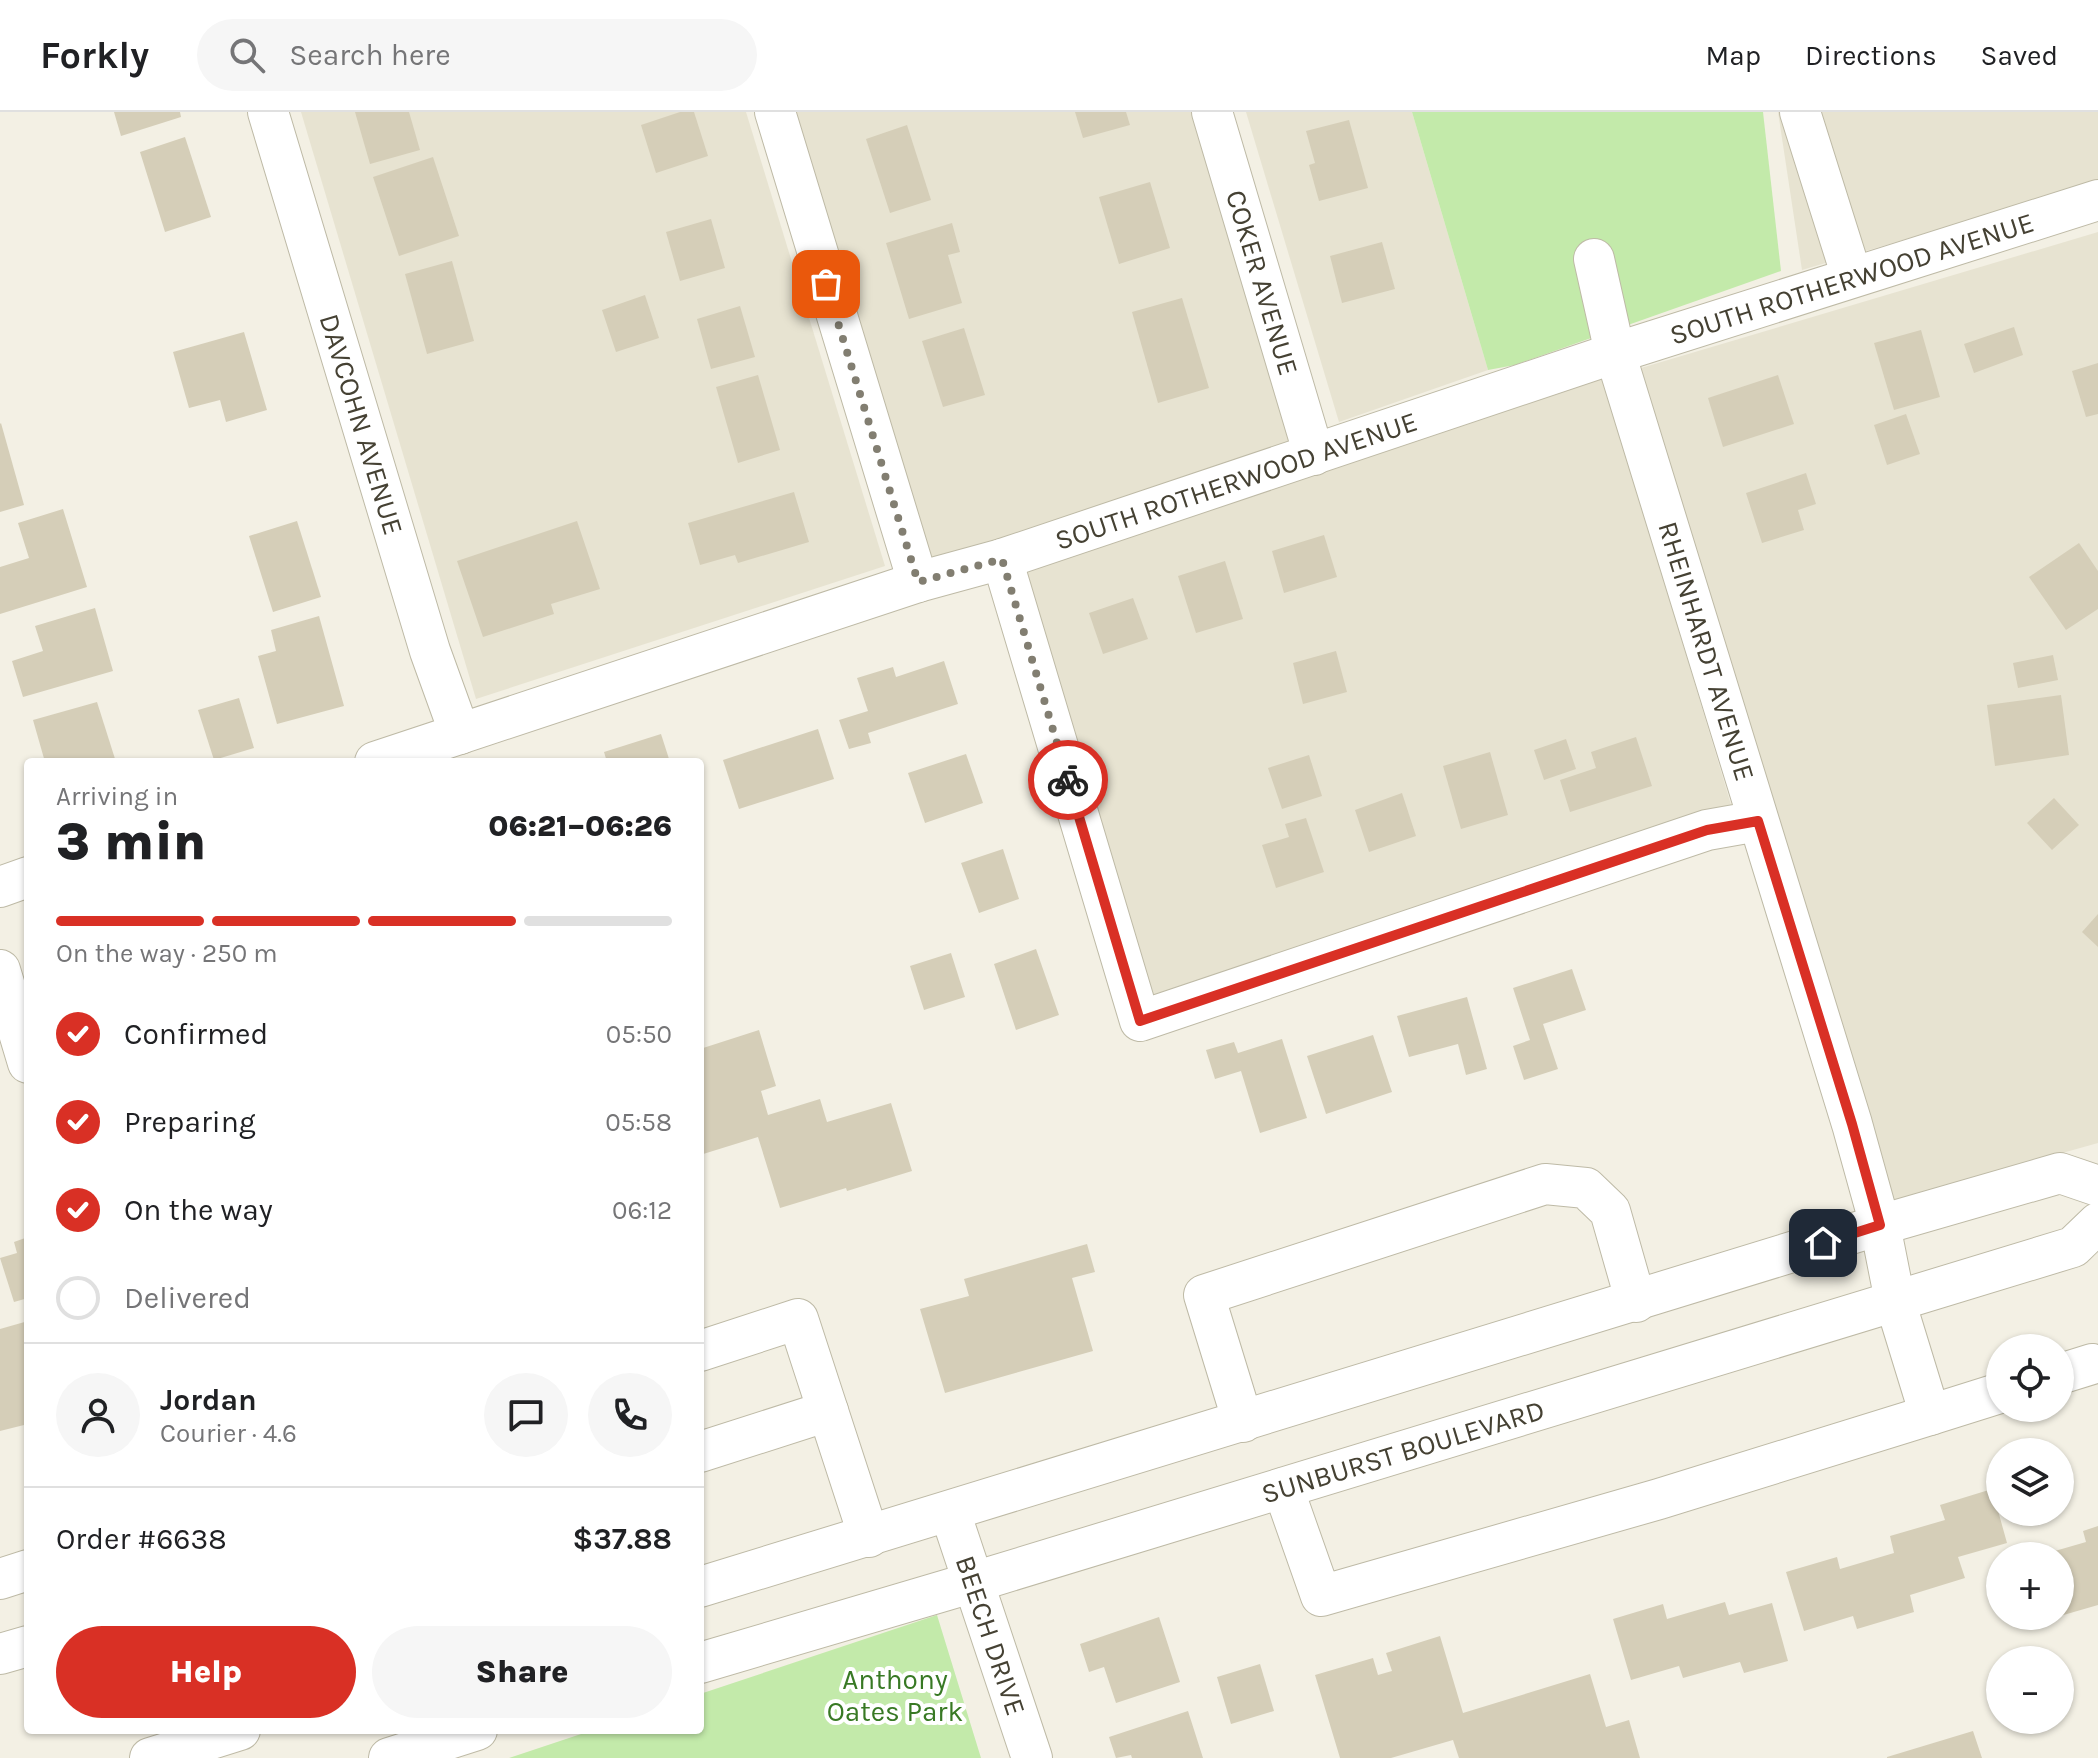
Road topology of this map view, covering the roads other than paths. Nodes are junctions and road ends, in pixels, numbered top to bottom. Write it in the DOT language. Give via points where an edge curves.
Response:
graph roads {
  1 [pos="268,112"];
  2 [pos="775,112"];
  3 [pos="1212,112"];
  4 [pos="1800,112"];
  5 [pos="2098,200"];
  6 [pos="1594,259"];
  7 [pos="1852,277"];
  8 [pos="1615,353"];
  9 [pos="1314,455"];
  10 [pos="1002,559"];
  11 [pos="918,582"];
  12 [pos="460,734"];
  13 [pos="387,758"];
  14 [pos="1758,821"];
  15 [pos="24,878"];
  16 [pos="0,887"];
  17 [pos="0,970"];
  18 [pos="24,1050"];
  19 [pos="2098,1186"];
  20 [pos="2098,1223"];
  21 [pos="1880,1225"];
  22 [pos="1895,1301"];
  23 [pos="1636,1302"];
  24 [pos="704,1350"];
  25 [pos="1986,1397"];
  26 [pos="828,1411"];
  27 [pos="1930,1415"];
  28 [pos="1243,1422"];
  29 [pos="704,1451"];
  30 [pos="1283,1488"];
  31 [pos="950,1512"];
  32 [pos="869,1537"];
  33 [pos="24,1571"];
  34 [pos="0,1579"];
  35 [pos="974,1582"];
  36 [pos="704,1586"];
  37 [pos="24,1647"];
  38 [pos="0,1654"];
  39 [pos="704,1662"];
  40 [pos="227,1734"];
  41 [pos="464,1734"];
  42 [pos="150,1758"];
  43 [pos="389,1758"];
  44 [pos="1032,1758"];
  1 -- 12 [label="street, DAVCOHN AVENUE" via="430,651"];
  2 -- 11 [label="street"];
  3 -- 9 [label="street, COKER AVENUE"];
  4 -- 7 [label="street"];
  5 -- 7 [label="street, SOUTH ROTHERWOOD AVENUE"];
  6 -- 8 [label="street, RHEINHARDT AVENUE"];
  7 -- 8 [label="street, SOUTH ROTHERWOOD AVENUE"];
  8 -- 9 [label="street, SOUTH ROTHERWOOD AVENUE"];
  8 -- 14 [label="street, RHEINHARDT AVENUE"];
  9 -- 10 [label="street, SOUTH ROTHERWOOD AVENUE"];
  10 -- 11 [label="street, SOUTH ROTHERWOOD AVENUE"];
  10 -- 14 [label="street" via="1140,1021 1707,830"];
  11 -- 12 [label="street, SOUTH ROTHERWOOD AVENUE"];
  12 -- 13 [label="street, SOUTH ROTHERWOOD AVENUE"];
  14 -- 21 [label="street, RHEINHARDT AVENUE"];
  15 -- 16 [label="street"];
  17 -- 18 [label="street"];
  19 -- 21 [label="street" via="2060,1173"];
  20 -- 22 [label="street, SUNBURST BOULEVARD" via="2073,1247"];
  21 -- 22 [label="street, RHEINHARDT AVENUE"];
  21 -- 23 [label="street"];
  22 -- 27 [label="street, RHEINHARDT AVENUE"];
  22 -- 30 [label="street, SUNBURST BOULEVARD"];
  23 -- 28 [label="street"];
  23 -- 28 [label="street" via="1610,1211 1586,1188 1545,1184 1204,1295"];
  24 -- 26 [label="street" via="798,1319"];
  25 -- 27 [label="street"];
  26 -- 29 [label="street"];
  26 -- 32 [label="street"];
  27 -- 30 [label="street" via="1321,1596"];
  28 -- 31 [label="street"];
  30 -- 35 [label="street, SUNBURST BOULEVARD"];
  31 -- 32 [label="street"];
  31 -- 35 [label="street, BEECH DRIVE"];
  32 -- 36 [label="street"];
  33 -- 34 [label="street"];
  35 -- 39 [label="street, SUNBURST BOULEVARD"];
  35 -- 44 [label="street, BEECH DRIVE"];
  37 -- 38 [label="street"];
  40 -- 42 [label="street"];
  41 -- 43 [label="street"];
}
